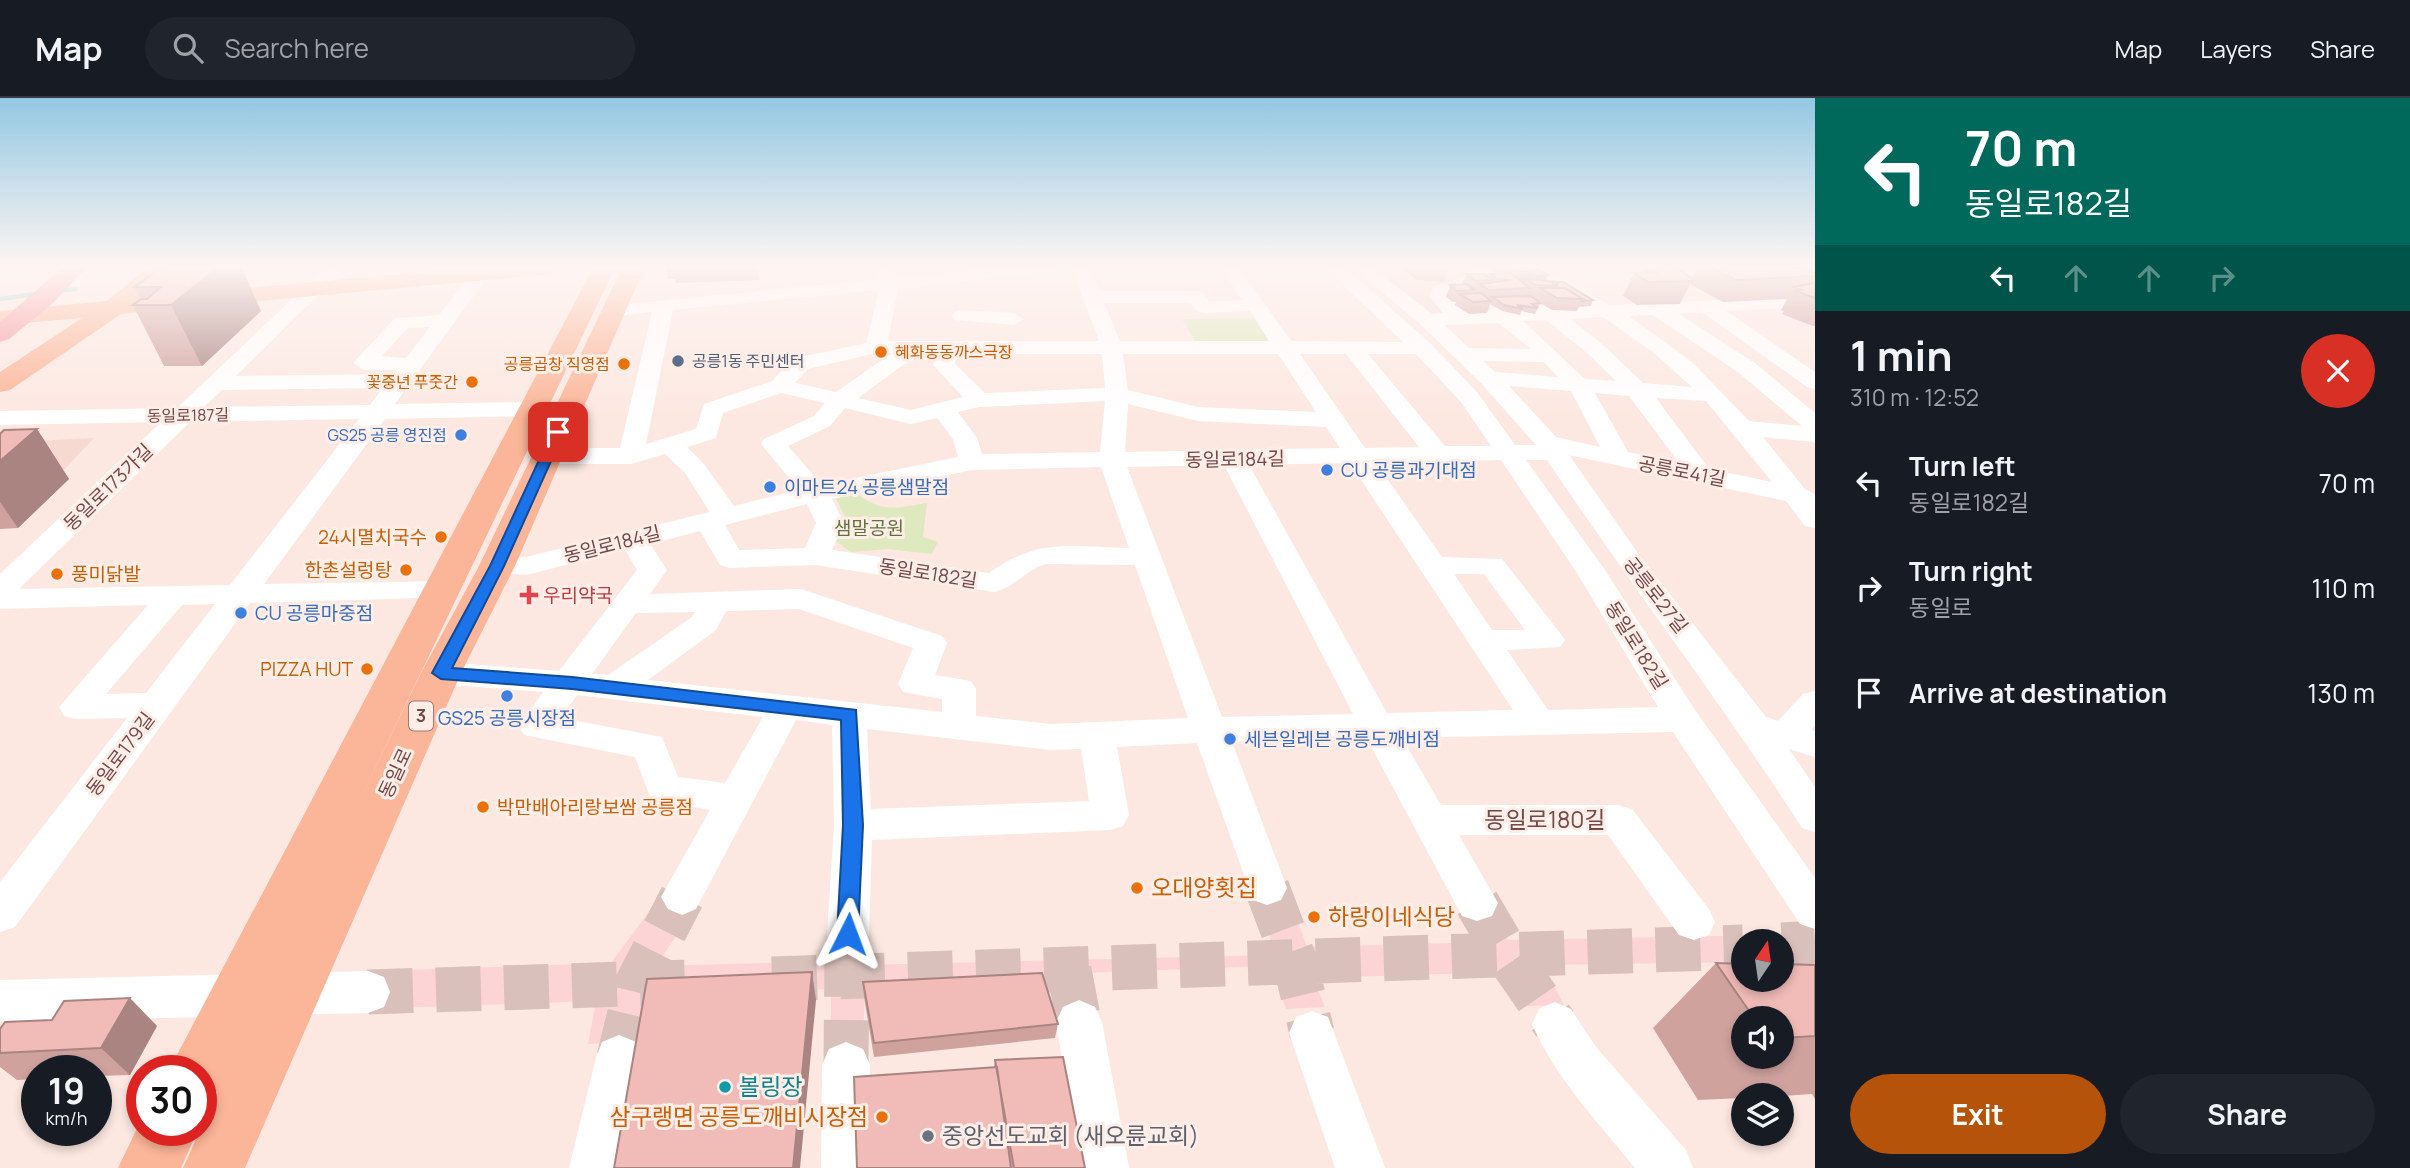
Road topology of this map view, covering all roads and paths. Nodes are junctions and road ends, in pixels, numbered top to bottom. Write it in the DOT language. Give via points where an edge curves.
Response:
graph roads {
  1 [pos="23,316"];
  2 [pos="23,316"];
  3 [pos="102,316"];
  4 [pos="286,316"];
  5 [pos="450,316"];
  6 [pos="581,316"];
  7 [pos="612,316"];
  8 [pos="662,316"];
  9 [pos="880,316"];
  10 [pos="959,316"];
  11 [pos="1012,316"];
  12 [pos="1101,316"];
  13 [pos="1263,316"];
  14 [pos="1387,316"];
  15 [pos="1422,316"];
  16 [pos="1456,316"];
  17 [pos="1529,316"];
  18 [pos="1553,316"];
  19 [pos="1617,316"];
  20 [pos="1668,316"];
  21 [pos="1720,316"];
  22 [pos="1503,317"];
  23 [pos="0,318"];
  24 [pos="1459,319"];
  25 [pos="1427,320"];
  26 [pos="445,321"];
  27 [pos="0,334"];
  28 [pos="876,347"];
  29 [pos="925,347"];
  30 [pos="953,347"];
  31 [pos="1020,347"];
  32 [pos="1112,348"];
  33 [pos="1284,348"];
  34 [pos="1352,348"];
  35 [pos="1422,348"];
  36 [pos="1461,354"];
  37 [pos="1551,356"];
  38 [pos="407,372"];
  39 [pos="1489,378"];
  40 [pos="1815,382"];
  41 [pos="216,383"];
  42 [pos="0,384"];
  43 [pos="1579,384"];
  44 [pos="780,386"];
  45 [pos="1639,389"];
  46 [pos="1117,394"];
  47 [pos="1711,395"];
  48 [pos="840,400"];
  49 [pos="979,400"];
  50 [pos="535,409"];
  51 [pos="943,409"];
  52 [pos="377,411"];
  53 [pos="183,415"];
  54 [pos="0,418"];
  55 [pos="1332,420"];
  56 [pos="1815,425"];
  57 [pos="1742,428"];
  58 [pos="1815,435"];
  59 [pos="669,444"];
  60 [pos="1550,448"];
  61 [pos="1510,452"];
  62 [pos="1438,454"];
  63 [pos="547,456"];
  64 [pos="631,456"];
  65 [pos="1358,457"];
  66 [pos="1619,458"];
  67 [pos="1233,459"];
  68 [pos="972,462"];
  69 [pos="1112,462"];
  70 [pos="1699,474"];
  71 [pos="816,494"];
  72 [pos="1805,497"];
  73 [pos="717,518"];
  74 [pos="1815,520"];
  75 [pos="632,538"];
  76 [pos="815,556"];
  77 [pos="785,557"];
  78 [pos="1146,557"];
  79 [pos="497,566"];
  80 [pos="1432,566"];
  81 [pos="442,590"];
  82 [pos="0,591"];
  83 [pos="240,594"];
  84 [pos="174,595"];
  85 [pos="801,598"];
  86 [pos="0,599"];
  87 [pos="715,601"];
  88 [pos="628,604"];
  89 [pos="1480,640"];
  90 [pos="441,673"];
  91 [pos="572,683"];
  92 [pos="614,688"];
  93 [pos="1815,703"];
  94 [pos="157,705"];
  95 [pos="785,708"];
  96 [pos="849,715"];
  97 [pos="1683,719"];
  98 [pos="1539,723"];
  99 [pos="958,727"];
  100 [pos="1378,728"];
  101 [pos="1209,730"];
  102 [pos="1097,736"];
  103 [pos="1785,736"];
  104 [pos="734,799"];
  105 [pos="1815,817"];
  106 [pos="1429,820"];
  107 [pos="853,825"];
  108 [pos="1267,888"];
  109 [pos="682,897"];
  110 [pos="1477,903"];
  111 [pos="1815,911"];
  112 [pos="0,914"];
  113 [pos="1694,922"];
  114 [pos="848,934"];
  115 [pos="368,992"];
  116 [pos="239,994"];
  117 [pos="294,994"];
  118 [pos="0,1001"];
  119 [pos="1079,1022"];
  120 [pos="1555,1024"];
  121 [pos="1312,1033"];
  122 [pos="207,1055"];
  123 [pos="619,1058"];
  124 [pos="846,1065"];
  125 [pos="160,1146"];
  126 [pos="149,1168"];
  127 [pos="214,1168"];
  128 [pos="594,1168"];
  129 [pos="846,1168"];
  130 [pos="1104,1168"];
  131 [pos="1360,1168"];
  132 [pos="1668,1168"];
  1 -- 23 [label="main road"];
  2 -- 27 [label="highway"];
  3 -- 42 [label="main road"];
  4 -- 41 [label="street, 동일로173가길"];
  5 -- 26 [label="street"];
  6 -- 50 [label="main road, 동일로 / 3"];
  7 -- 63 [label="main road, 동일로 / 3"];
  8 -- 64 [label="street"];
  9 -- 28 [label="street"];
  10 -- 30 [label="street"];
  11 -- 31 [label="street"];
  12 -- 32 [label="street"];
  13 -- 33 [label="street"];
  14 -- 35 [label="street"];
  15 -- 25 [label="street, 공릉로27길"];
  16 -- 24 [label="street"];
  17 -- 22 [label="street"];
  18 -- 45 [label="street" via="1605,354"];
  19 -- 47 [label="street" via="1663,348"];
  20 -- 56 [label="street" via="1747,368"];
  21 -- 40 [label="street"];
  22 -- 24 [label="street"];
  22 -- 37 [label="street"];
  24 -- 25 [label="street"];
  25 -- 36 [label="street, 공릉로27길"];
  26 -- 38 [label="street"];
  26 -- 38 [label="street" via="402,322 364,363"];
  28 -- 29 [label="street"];
  28 -- 44 [label="street" via="800,364"];
  29 -- 30 [label="street"];
  29 -- 48 [label="street" via="895,360"];
  30 -- 31 [label="street"];
  30 -- 49 [label="street" via="944,365"];
  31 -- 32 [label="street"];
  32 -- 33 [label="street"];
  32 -- 46 [label="street"];
  33 -- 34 [label="street"];
  33 -- 55 [label="street"];
  34 -- 35 [label="street"];
  34 -- 62 [label="street"];
  35 -- 61 [label="street" via="1469,397"];
  36 -- 37 [label="street"];
  36 -- 39 [label="street, 공릉로27길"];
  37 -- 43 [label="street"];
  38 -- 41 [label="street"];
  38 -- 52 [label="street"];
  39 -- 43 [label="street"];
  39 -- 60 [label="street, 공릉로27길"];
  41 -- 53 [label="street, 동일로173가길"];
  43 -- 45 [label="street"];
  43 -- 66 [label="street"];
  44 -- 48 [label="street"];
  44 -- 59 [label="street" via="712,409 707,433"];
  45 -- 47 [label="street"];
  45 -- 70 [label="street"];
  46 -- 49 [label="street"];
  46 -- 55 [label="street" via="1198,414"];
  46 -- 69 [label="street"];
  47 -- 57 [label="street"];
  48 -- 51 [label="street" via="911,417"];
  48 -- 71 [label="street" via="822,421 773,444"];
  49 -- 51 [label="street"];
  50 -- 52 [label="street, 동일로187길"];
  50 -- 81 [label="main road, 동일로 / 3"];
  51 -- 68 [label="street" via="965,438"];
  52 -- 53 [label="street, 동일로187길"];
  52 -- 83 [label="street, 동일로179길"];
  53 -- 54 [label="street, 동일로187길"];
  53 -- 82 [label="street, 동일로173가길"];
  55 -- 65 [label="street"];
  57 -- 58 [label="street"];
  57 -- 72 [label="street"];
  59 -- 64 [label="street"];
  59 -- 73 [label="street" via="694,468"];
  60 -- 61 [label="street, 동일로184길"];
  60 -- 66 [label="street, 공릉로41길"];
  60 -- 103 [label="street, 공릉로27길" via="1630,562"];
  61 -- 62 [label="street, 동일로184길"];
  61 -- 97 [label="street, 동일로182길"];
  62 -- 65 [label="street, 동일로184길"];
  63 -- 64 [label="street"];
  63 -- 79 [label="main road, 동일로 / 3"];
  65 -- 67 [label="street, 동일로184길"];
  65 -- 80 [label="street"];
  66 -- 70 [label="street, 공릉로41길"];
  67 -- 69 [label="street, 동일로184길"];
  67 -- 100 [label="street"];
  68 -- 69 [label="street, 동일로184길"];
  68 -- 71 [label="street, 동일로184길"];
  69 -- 78 [label="street"];
  70 -- 72 [label="street, 공릉로41길"];
  71 -- 73 [label="street, 동일로184길"];
  71 -- 76 [label="street" via="830,523"];
  72 -- 74 [label="street"];
  73 -- 75 [label="street, 동일로184길"];
  73 -- 77 [label="street, 동일로182길" via="730,559"];
  75 -- 79 [label="street, 동일로184길" via="526,566"];
  75 -- 88 [label="street" via="652,570"];
  76 -- 77 [label="street, 동일로182길"];
  76 -- 78 [label="street, 동일로182길" via="995,583 1024,561 1045,555"];
  77 -- 85 [label="street"];
  78 -- 101 [label="street"];
  79 -- 90 [label="main road, 동일로 / 3"];
  80 -- 89 [label="street"];
  80 -- 89 [label="street" via="1492,565 1549,640"];
  81 -- 83 [label="street"];
  81 -- 116 [label="main road, 동일로 / 3"];
  83 -- 84 [label="street"];
  83 -- 94 [label="street, 동일로179길"];
  84 -- 86 [label="street"];
  84 -- 94 [label="street" via="76,707"];
  85 -- 87 [label="street"];
  85 -- 99 [label="street" via="931,643 915,684 959,689"];
  87 -- 88 [label="street"];
  87 -- 92 [label="street" via="705,623"];
  88 -- 91 [label="street"];
  89 -- 98 [label="street"];
  90 -- 91 [label="street, 동일로182길"];
  90 -- 117 [label="main road, 동일로 / 3"];
  91 -- 92 [label="street, 동일로182길"];
  91 -- 104 [label="street" via="536,726 649,746 664,789"];
  92 -- 95 [label="street, 동일로182길"];
  93 -- 103 [label="street"];
  94 -- 112 [label="street, 동일로179길"];
  95 -- 96 [label="street, 동일로182길"];
  95 -- 104 [label="street"];
  96 -- 99 [label="street, 동일로182길"];
  96 -- 107 [label="street"];
  97 -- 98 [label="street, 동일로182길"];
  97 -- 111 [label="street"];
  98 -- 100 [label="street, 동일로182길"];
  99 -- 102 [label="street, 동일로182길" via="1051,737"];
  100 -- 101 [label="street, 동일로182길"];
  100 -- 106 [label="street"];
  101 -- 102 [label="street, 동일로182길"];
  101 -- 108 [label="street"];
  102 -- 107 [label="street" via="1110,815"];
  103 -- 105 [label="street, 공릉로27길"];
  104 -- 109 [label="street"];
  106 -- 110 [label="street"];
  106 -- 113 [label="street, 동일로180길" via="1618,820"];
  107 -- 114 [label="street"];
  115 -- 117 [label="street"];
  116 -- 117 [label="street"];
  116 -- 118 [label="street"];
  116 -- 122 [label="main road, 동일로 / 3"];
  117 -- 127 [label="main road, 동일로 / 3"];
  119 -- 130 [label="street"];
  120 -- 132 [label="street" via="1579,1063"];
  121 -- 131 [label="street"];
  123 -- 128 [label="street"];
  124 -- 129 [label="street"];
  125 -- 126 [label="main road"];
}
